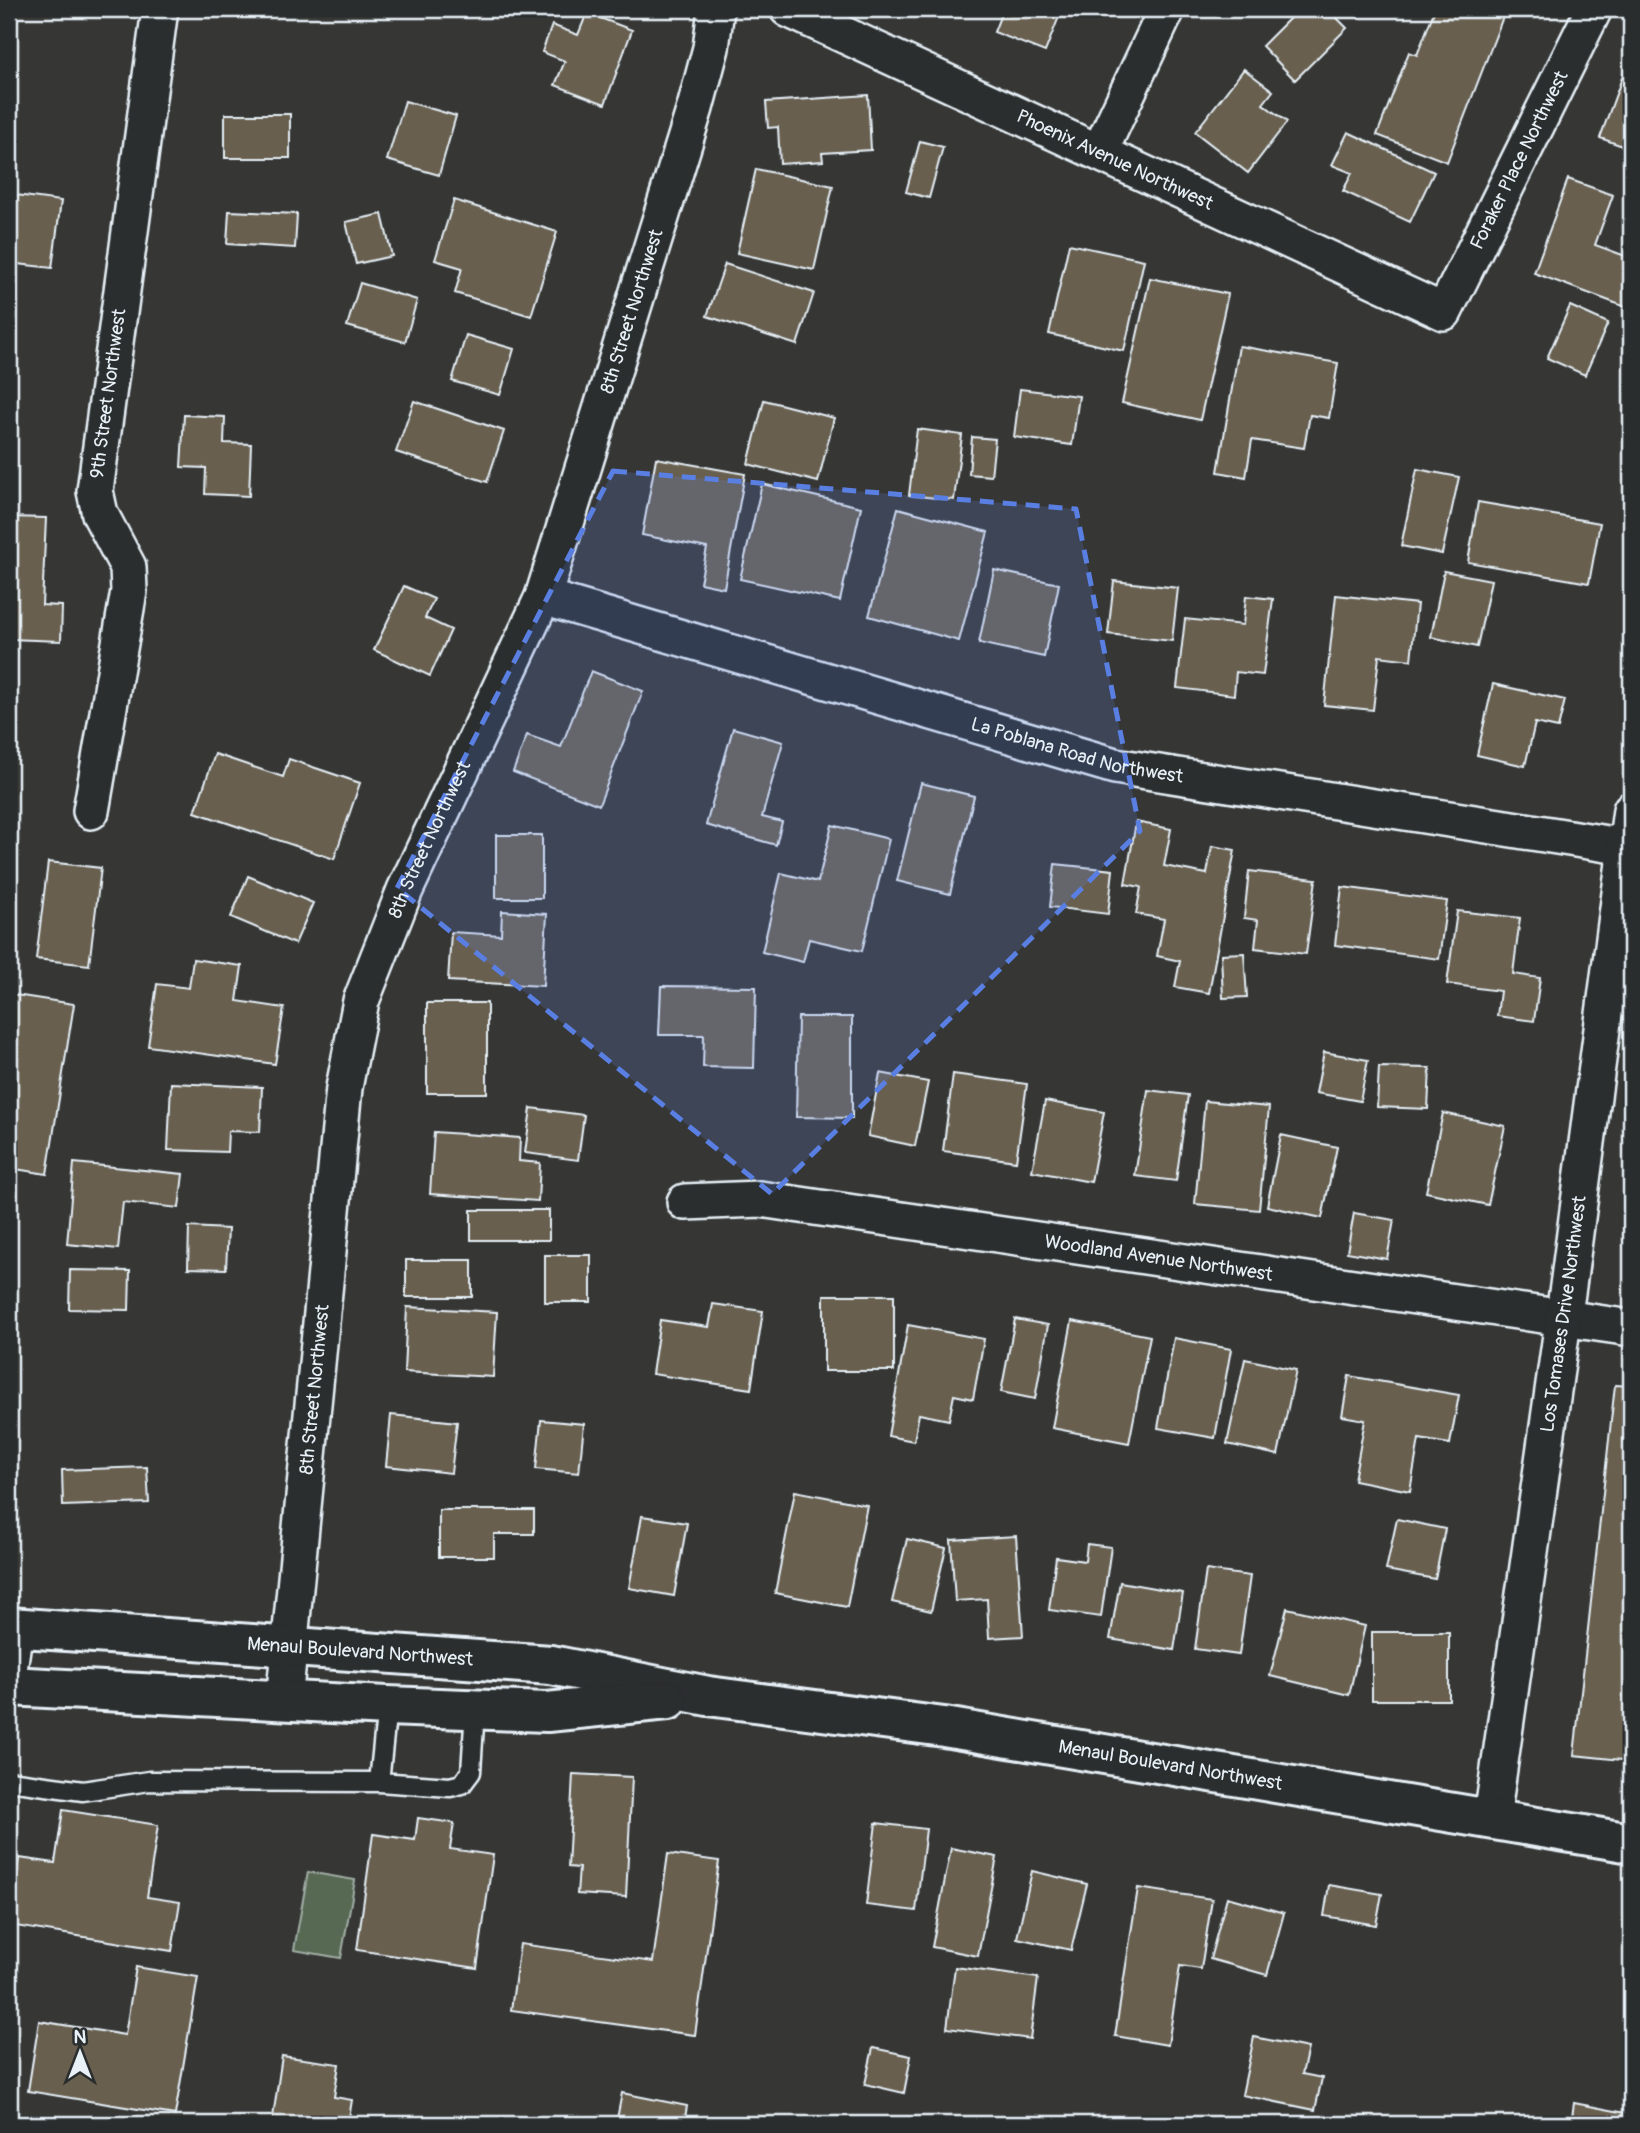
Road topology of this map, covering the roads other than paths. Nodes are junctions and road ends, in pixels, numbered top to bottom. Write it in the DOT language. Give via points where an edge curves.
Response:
graph roads {
  1 [pos="160,9"];
  2 [pos="716,9"];
  3 [pos="788,9"];
  4 [pos="1167,9"];
  5 [pos="1594,9"];
  6 [pos="1100,151"];
  7 [pos="1444,312"];
  8 [pos="543,597"];
  9 [pos="1631,810"];
  10 [pos="91,811"];
  11 [pos="1626,847"];
  12 [pos="685,1202"];
  13 [pos="1563,1319"];
  14 [pos="1631,1328"];
  15 [pos="12,1627"];
  16 [pos="289,1646"];
  17 [pos="9,1670"];
  18 [pos="9,1686"];
  19 [pos="709,1696"];
  20 [pos="284,1701"];
  21 [pos="387,1706"];
  22 [pos="475,1709"];
  23 [pos="9,1781"];
  24 [pos="379,1782"];
  25 [pos="1492,1818"];
  26 [pos="1631,1843"];
  1 -- 10 [label="street, 9th Street Northwest" via="95,491 100,514 128,567 129,591"];
  2 -- 8 [label="street, 8th Street Northwest" via="695,108"];
  3 -- 6 [label="street, Phoenix Avenue Northwest"];
  4 -- 6 [label="street"];
  5 -- 7 [label="street, Foraker Place Northwest"];
  6 -- 7 [label="street, Phoenix Avenue Northwest"];
  8 -- 11 [label="street, La Poblana Road Northwest" via="1115,766"];
  8 -- 16 [label="street, 8th Street Northwest" via="405,890 361,1001 344,1088"];
  9 -- 11 [label="street, Los Tomases Drive Northwest"];
  11 -- 13 [label="street, Los Tomases Drive Northwest"];
  12 -- 13 [label="street, Woodland Avenue Northwest" via="760,1199"];
  13 -- 14 [label="street, Woodland Avenue Northwest"];
  13 -- 25 [label="street, Los Tomases Drive Northwest"];
  15 -- 16 [label="main road, Menaul Boulevard Northwest"];
  15 -- 17 [label="street"];
  16 -- 19 [label="main road, Menaul Boulevard Northwest" via="551,1665"];
  16 -- 20 [label="street, 8th Street Northwest"];
  18 -- 20 [label="main road, Menaul Boulevard Northwest"];
  19 -- 22 [label="main road, Menaul Boulevard Northwest" via="547,1712"];
  19 -- 25 [label="main road, Menaul Boulevard Northwest" via="944,1727"];
  20 -- 21 [label="main road, Menaul Boulevard Northwest"];
  21 -- 22 [label="main road, Menaul Boulevard Northwest"];
  21 -- 24 [label="lane"];
  22 -- 24 [label="lane" via="471,1772 462,1784"];
  23 -- 24 [label="lane" via="83,1791 149,1781"];
  25 -- 26 [label="main road, Menaul Boulevard Northwest"];
}
